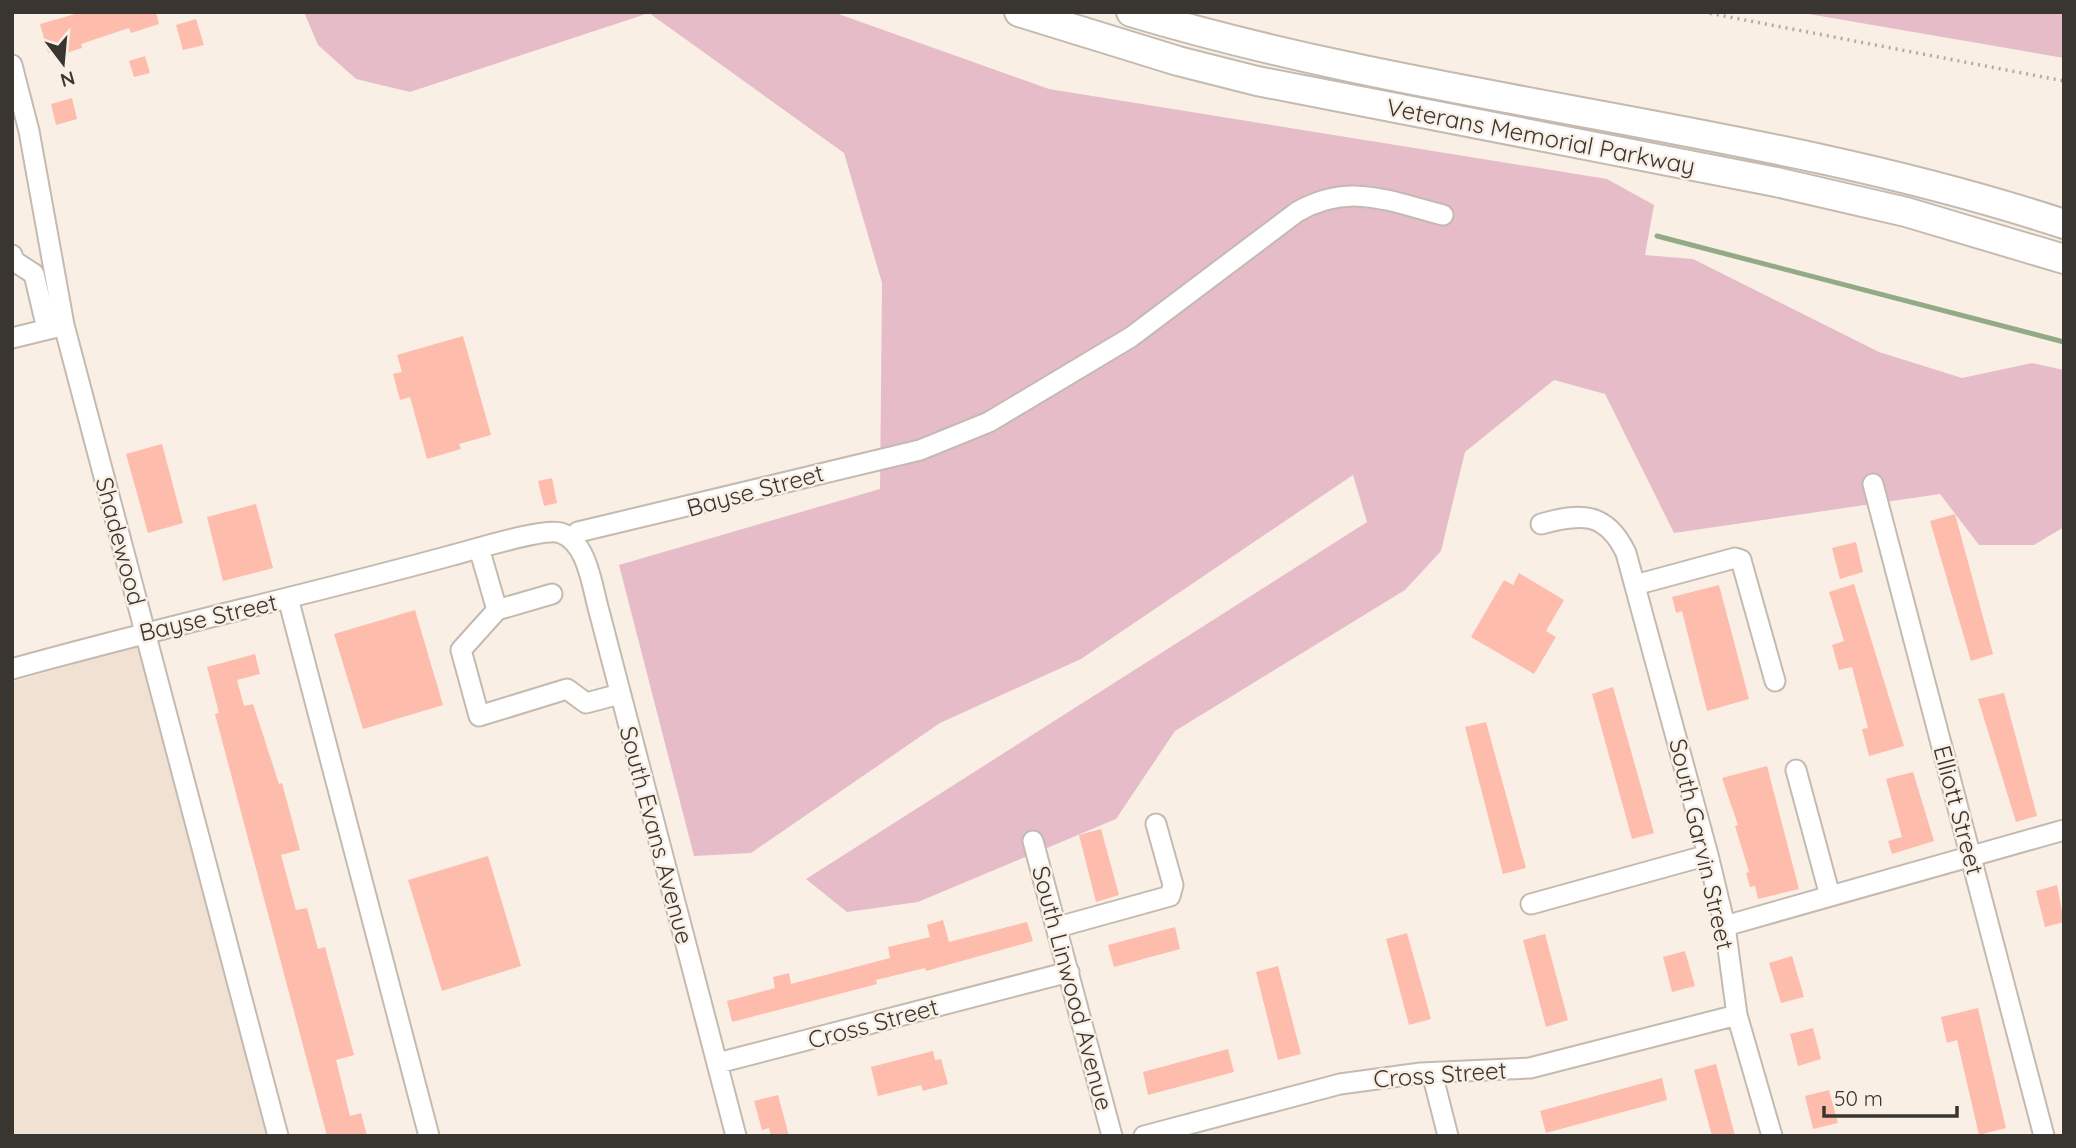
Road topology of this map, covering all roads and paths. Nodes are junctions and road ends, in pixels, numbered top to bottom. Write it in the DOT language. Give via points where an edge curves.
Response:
graph roads {
  1 [pos="1018,12"];
  2 [pos="1131,12"];
  3 [pos="1703,12"];
  4 [pos="12,65"];
  5 [pos="2064,81"];
  6 [pos="1443,215"];
  7 [pos="2064,224"];
  8 [pos="12,255"];
  9 [pos="2064,259"];
  10 [pos="56,327"];
  11 [pos="12,338"];
  12 [pos="1873,484"];
  13 [pos="1541,524"];
  14 [pos="571,538"];
  15 [pos="479,548"];
  16 [pos="1635,585"];
  17 [pos="552,594"];
  18 [pos="288,598"];
  19 [pos="497,610"];
  20 [pos="146,631"];
  21 [pos="12,669"];
  22 [pos="1775,681"];
  23 [pos="620,694"];
  24 [pos="1796,770"];
  25 [pos="1156,824"];
  26 [pos="2064,830"];
  27 [pos="1033,841"];
  28 [pos="1708,855"];
  29 [pos="1971,856"];
  30 [pos="1830,896"];
  31 [pos="1531,904"];
  32 [pos="1725,926"];
  33 [pos="1058,927"];
  34 [pos="1069,972"];
  35 [pos="1737,1015"];
  36 [pos="718,1063"];
  37 [pos="1432,1073"];
  38 [pos="278,1136"];
  39 [pos="429,1136"];
  40 [pos="736,1136"];
  41 [pos="1112,1136"];
  42 [pos="1144,1136"];
  43 [pos="1448,1136"];
  44 [pos="1772,1136"];
  45 [pos="2044,1136"];
  1 -- 9 [label="highway, Veterans Memorial Parkway" via="1257,81 1776,182 1906,212"];
  2 -- 7 [label="highway, Veterans Memorial Parkway" via="1341,65 1818,157"];
  3 -- 5 [label="path"];
  4 -- 10 [label="street, Shadewood" via="29,131"];
  6 -- 14 [label="street, Bayse Street" via="1362,196 1318,200 1131,337 989,422 920,450 578,532"];
  8 -- 10 [label="street" via="34,274"];
  10 -- 11 [label="street"];
  10 -- 20 [label="street, Shadewood"];
  12 -- 29 [label="street, Elliott Street"];
  13 -- 16 [label="street, South Garvin Street" via="1571,516 1607,524 1626,553"];
  14 -- 15 [label="street, Bayse Street" via="549,531"];
  14 -- 23 [label="street, South Evans Avenue" via="583,556"];
  15 -- 18 [label="street, Bayse Street"];
  15 -- 19 [label="street"];
  16 -- 22 [label="street" via="1741,560"];
  16 -- 28 [label="street, South Garvin Street"];
  17 -- 19 [label="street"];
  18 -- 20 [label="street, Bayse Street"];
  18 -- 39 [label="street"];
  19 -- 23 [label="street" via="461,650 480,716 567,689 586,703"];
  20 -- 21 [label="street, Bayse Street"];
  20 -- 38 [label="street, Shadewood"];
  23 -- 36 [label="street, South Evans Avenue"];
  24 -- 30 [label="street"];
  25 -- 33 [label="street" via="1173,885 1170,896"];
  26 -- 29 [label="street"];
  27 -- 33 [label="street, South Linwood Avenue"];
  28 -- 31 [label="street"];
  28 -- 32 [label="street, South Garvin Street"];
  29 -- 30 [label="street"];
  29 -- 45 [label="street, Elliott Street"];
  30 -- 32 [label="street"];
  32 -- 35 [label="street, South Garvin Street"];
  33 -- 34 [label="street, South Linwood Avenue"];
  34 -- 36 [label="street, Cross Street"];
  34 -- 41 [label="street, South Linwood Avenue"];
  35 -- 37 [label="street, Cross Street" via="1530,1068"];
  35 -- 44 [label="street, South Garvin Street"];
  36 -- 40 [label="street, South Evans Avenue"];
  37 -- 42 [label="street, Cross Street" via="1340,1084"];
  37 -- 43 [label="street"];
}
